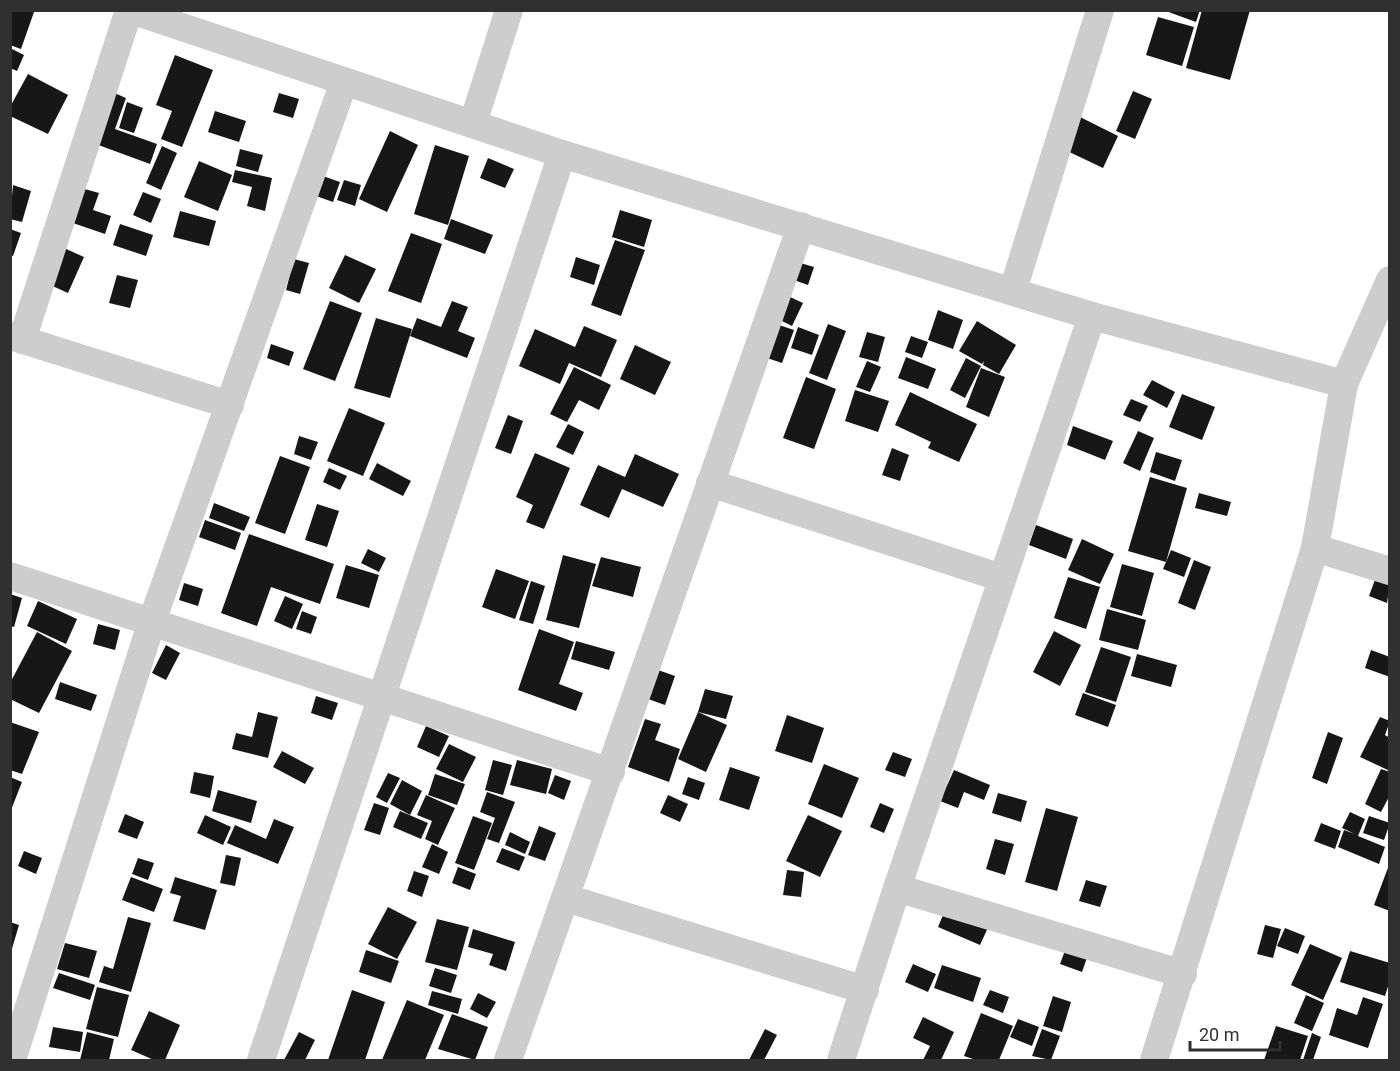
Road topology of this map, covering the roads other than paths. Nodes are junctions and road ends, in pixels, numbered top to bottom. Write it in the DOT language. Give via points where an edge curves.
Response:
graph roads {
  1 [pos="130,10"];
  2 [pos="509,10"];
  3 [pos="1100,10"];
  4 [pos="344,82"];
  5 [pos="473,123"];
  6 [pos="562,154"];
  7 [pos="801,226"];
  8 [pos="1389,280"];
  9 [pos="1013,290"];
  10 [pos="1092,316"];
  11 [pos="16,338"];
  12 [pos="1344,384"];
  13 [pos="230,405"];
  14 [pos="710,483"];
  15 [pos="1315,548"];
  16 [pos="1389,571"];
  17 [pos="10,576"];
  18 [pos="1002,578"];
  19 [pos="153,621"];
  20 [pos="383,697"];
  21 [pos="611,772"];
  22 [pos="897,888"];
  23 [pos="566,898"];
  24 [pos="1183,974"];
  25 [pos="865,990"];
  26 [pos="12,1060"];
  27 [pos="261,1060"];
  28 [pos="508,1060"];
  29 [pos="842,1060"];
  30 [pos="1154,1060"];
  1 -- 4 [label="street"];
  1 -- 11 [label="street"];
  2 -- 5 [label="street"];
  3 -- 9 [label="street"];
  4 -- 5 [label="street"];
  4 -- 13 [label="street"];
  5 -- 6 [label="street"];
  6 -- 7 [label="street"];
  6 -- 20 [label="street"];
  7 -- 9 [label="street"];
  7 -- 14 [label="street"];
  8 -- 12 [label="street"];
  9 -- 10 [label="street"];
  10 -- 12 [label="street"];
  10 -- 18 [label="street"];
  11 -- 13 [label="street"];
  12 -- 15 [label="street"];
  13 -- 19 [label="street"];
  14 -- 18 [label="street"];
  14 -- 21 [label="street"];
  15 -- 16 [label="street"];
  15 -- 24 [label="street"];
  17 -- 19 [label="street"];
  18 -- 22 [label="street"];
  19 -- 20 [label="street"];
  19 -- 26 [label="street"];
  20 -- 21 [label="street"];
  20 -- 27 [label="street"];
  21 -- 23 [label="street"];
  22 -- 24 [label="street"];
  22 -- 25 [label="street"];
  23 -- 25 [label="street"];
  23 -- 28 [label="street"];
  24 -- 30 [label="street"];
  25 -- 29 [label="street"];
}
